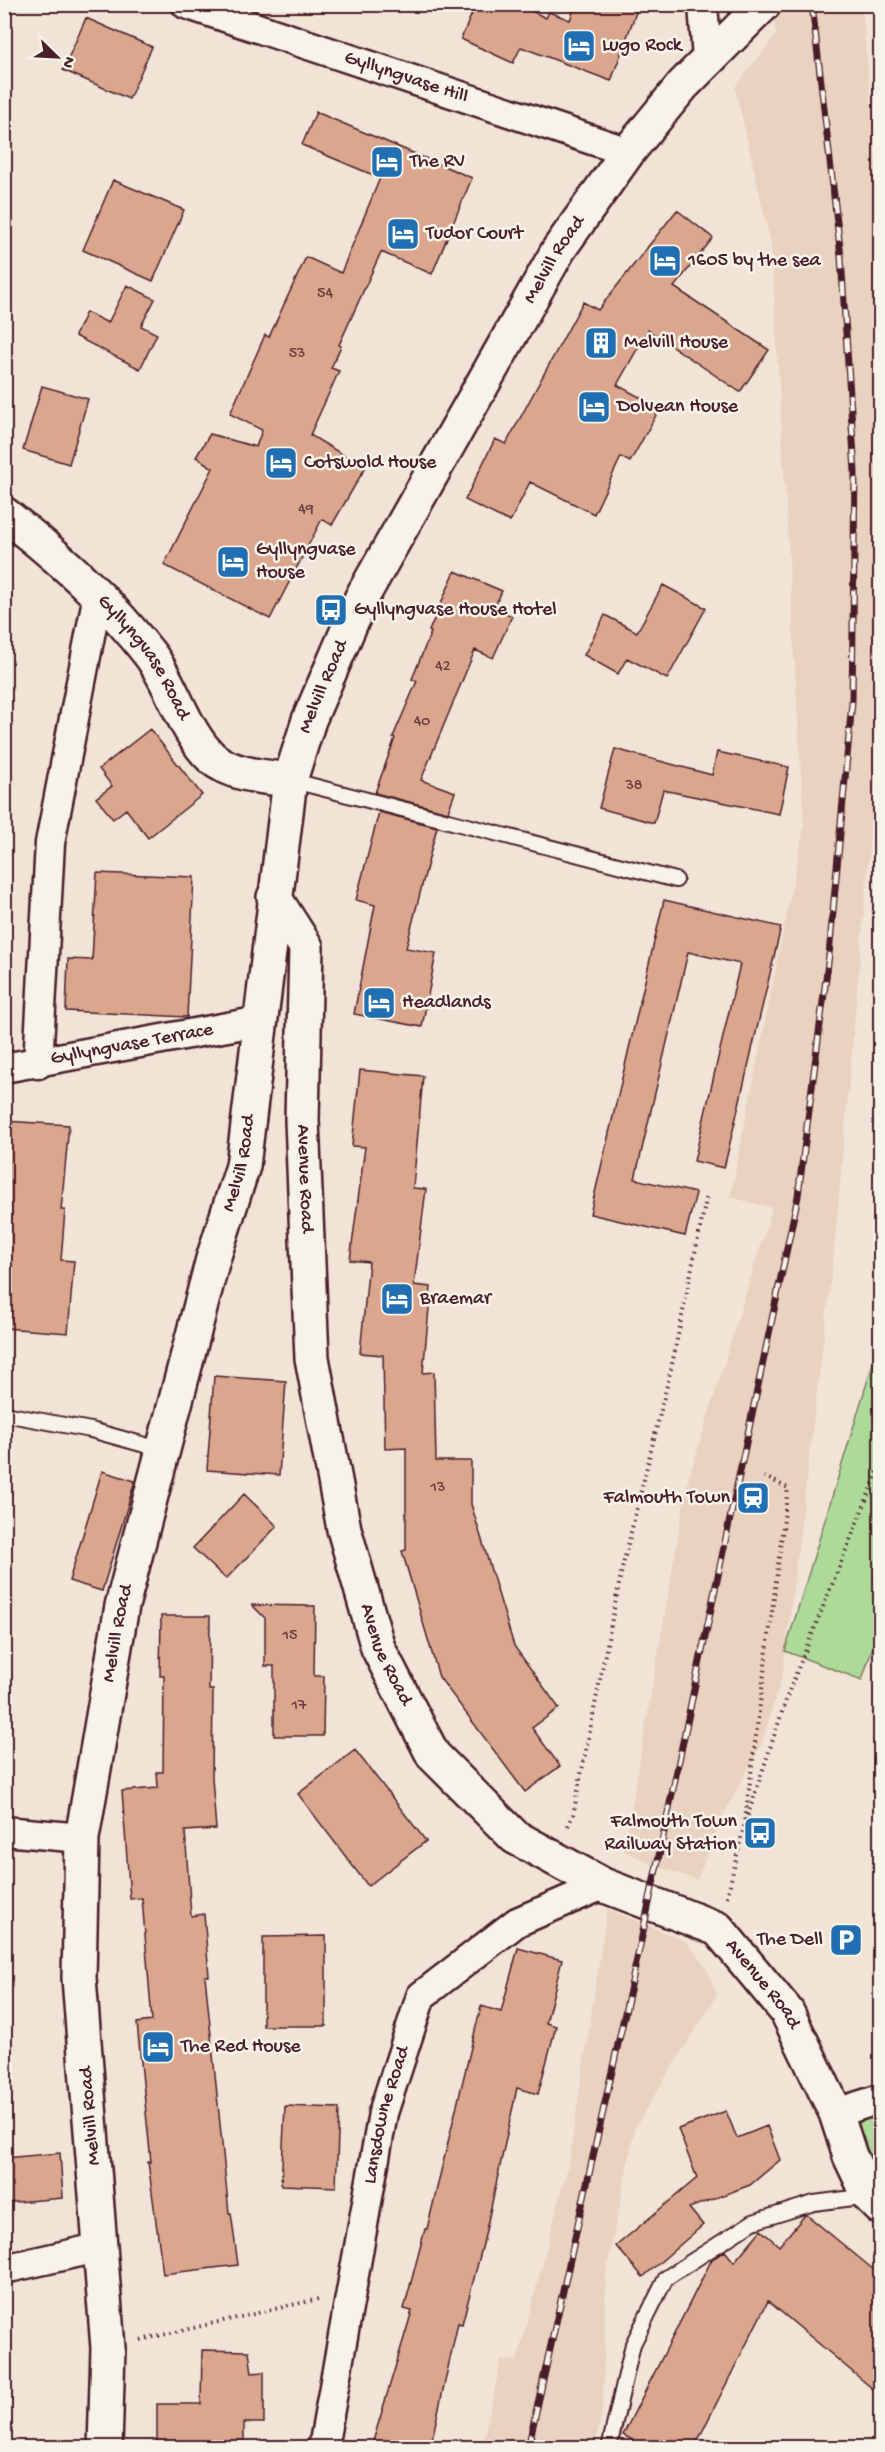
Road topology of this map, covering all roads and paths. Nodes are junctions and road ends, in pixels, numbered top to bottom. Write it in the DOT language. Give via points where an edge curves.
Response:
graph roads {
  1 [pos="703,4"];
  2 [pos="201,7"];
  3 [pos="753,16"];
  4 [pos="707,60"];
  5 [pos="628,153"];
  6 [pos="4,514"];
  7 [pos="98,594"];
  8 [pos="290,780"];
  9 [pos="676,880"];
  10 [pos="274,897"];
  11 [pos="260,1021"];
  12 [pos="38,1064"];
  13 [pos="4,1068"];
  14 [pos="707,1195"];
  15 [pos="10,1415"];
  16 [pos="165,1450"];
  17 [pos="880,1466"];
  18 [pos="763,1476"];
  19 [pos="743,1830"];
  20 [pos="4,1831"];
  21 [pos="82,1838"];
  22 [pos="552,1857"];
  23 [pos="603,1885"];
  24 [pos="718,1929"];
  25 [pos="880,2100"];
  26 [pos="836,2114"];
  27 [pos="877,2199"];
  28 [pos="102,2247"];
  29 [pos="4,2269"];
  30 [pos="351,2291"];
  31 [pos="108,2348"];
  32 [pos="610,2443"];
  33 [pos="105,2448"];
  34 [pos="323,2448"];
  1 -- 4 [label="street"];
  2 -- 5 [label="street, Gyllyngvase Hill"];
  3 -- 4 [label="main road, Melvill Road"];
  4 -- 5 [label="main road, Melvill Road"];
  5 -- 8 [label="main road, Melvill Road" via="559,249 362,597 309,720"];
  6 -- 7 [label="main road, Gyllyngvase Road"];
  7 -- 8 [label="main road, Gyllyngvase Road" via="152,657 192,732 213,758 238,771"];
  7 -- 12 [label="street" via="50,843"];
  8 -- 9 [label="lane"];
  8 -- 10 [label="main road, Melvill Road"];
  10 -- 11 [label="main road, Melvill Road"];
  10 -- 22 [label="main road, Avenue Road" via="306,947 302,1120 312,1358 344,1529 378,1648 433,1755 515,1837"];
  11 -- 12 [label="street, Gyllyngvase Terrace"];
  11 -- 16 [label="main road, Melvill Road" via="243,1166 213,1259"];
  12 -- 13 [label="street, Gyllyngvase Terrace"];
  14 -- 22 [label="path" via="671,1369 622,1569 573,1815"];
  15 -- 16 [label="lane" via="91,1430"];
  16 -- 21 [label="main road, Melvill Road" via="122,1606"];
  17 -- 19 [label="path" via="789,1691"];
  18 -- 19 [label="path" via="788,1488"];
  19 -- 24 [label="path"];
  20 -- 21 [label="street"];
  21 -- 28 [label="main road, Melvill Road" via="79,1978"];
  22 -- 23 [label="main road, Avenue Road"];
  23 -- 24 [label="main road, Avenue Road"];
  23 -- 30 [label="street, Lansdowne Road" via="517,1922 421,1996 383,2113"];
  24 -- 26 [label="main road, Avenue Road" via="787,2012"];
  25 -- 26 [label="street"];
  26 -- 27 [label="main road, Avenue Road" via="850,2156"];
  27 -- 32 [label="lane" via="814,2203 753,2222 666,2278 633,2344"];
  28 -- 29 [label="street"];
  28 -- 31 [label="main road, Melvill Road"];
  30 -- 31 [label="path"];
  30 -- 34 [label="street, Lansdowne Road"];
  31 -- 33 [label="main road, Melvill Road"];
}
